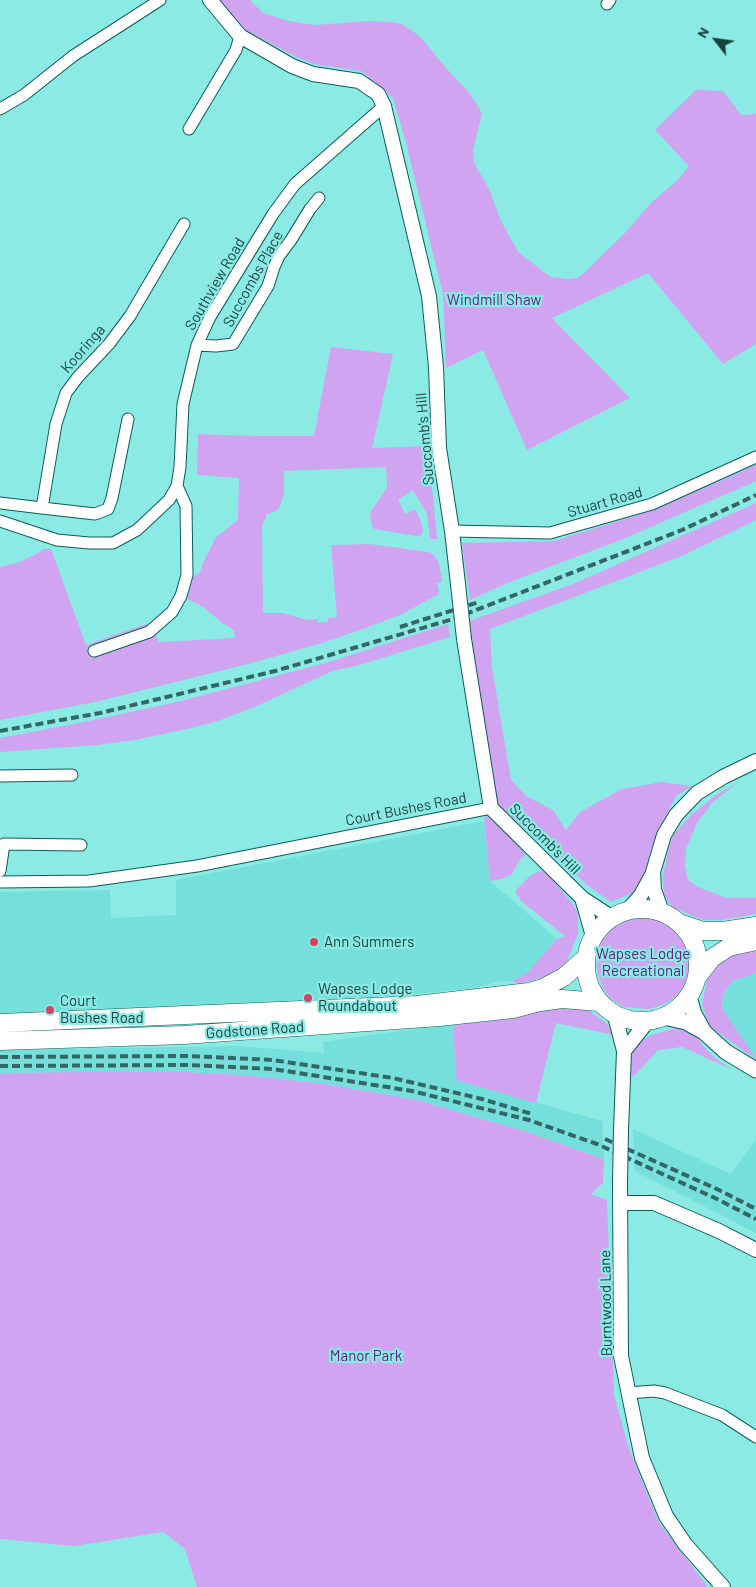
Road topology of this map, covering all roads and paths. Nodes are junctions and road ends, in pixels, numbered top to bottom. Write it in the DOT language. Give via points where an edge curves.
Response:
graph roads {
  1 [pos="160,0"];
  2 [pos="210,0"];
  3 [pos="240,36"];
  4 [pos="384,106"];
  5 [pos="0,109"];
  6 [pos="189,129"];
  7 [pos="319,198"];
  8 [pos="184,224"];
  9 [pos="197,345"];
  10 [pos="128,419"];
  11 [pos="756,457"];
  12 [pos="177,486"];
  13 [pos="0,503"];
  14 [pos="42,508"];
  15 [pos="0,521"];
  16 [pos="452,531"];
  17 [pos="94,651"];
  18 [pos="756,761"];
  19 [pos="72,775"];
  20 [pos="0,776"];
  21 [pos="491,808"];
  22 [pos="2,843"];
  23 [pos="81,844"];
  24 [pos="0,871"];
  25 [pos="653,872"];
  26 [pos="0,882"];
  27 [pos="582,898"];
  28 [pos="628,910"];
  29 [pos="662,912"];
  30 [pos="612,917"];
  31 [pos="682,924"];
  32 [pos="756,926"];
  33 [pos="593,936"];
  34 [pos="756,941"];
  35 [pos="584,959"];
  36 [pos="698,976"];
  37 [pos="689,998"];
  38 [pos="598,1002"];
  39 [pos="439,1010"];
  40 [pos="615,1016"];
  41 [pos="98,1019"];
  42 [pos="656,1020"];
  43 [pos="0,1023"];
  44 [pos="704,1032"];
  45 [pos="98,1038"];
  46 [pos="0,1041"];
  47 [pos="624,1051"];
  48 [pos="756,1070"];
  49 [pos="621,1203"];
  50 [pos="756,1250"];
  51 [pos="628,1393"];
  52 [pos="756,1437"];
  53 [pos="723,1587"];
  1 -- 5 [label="street" via="80,51 24,95"];
  2 -- 3 [label="street"];
  3 -- 4 [label="street, Succomb's Hill" via="292,66 313,74 359,81 378,94"];
  3 -- 6 [label="street" via="236,50"];
  4 -- 9 [label="street, Southview Road" via="294,184 228,287"];
  4 -- 16 [label="street, Succomb's Hill" via="429,296 439,448"];
  7 -- 9 [label="street, Succombs Place" via="279,256 268,286 240,336 233,344"];
  8 -- 14 [label="street, Kooringa" via="130,316 66,393 56,424"];
  9 -- 12 [label="street, Southview Road" via="183,404"];
  10 -- 14 [label="street" via="108,509 95,514"];
  11 -- 16 [label="street, Stuart Road" via="652,504 550,533"];
  12 -- 15 [label="street" via="169,500 137,530 113,543 57,540"];
  12 -- 17 [label="street, Southview Road" via="186,506 187,575 181,596 172,612 149,632"];
  13 -- 14 [label="street"];
  16 -- 21 [label="street, Succomb's Hill, bridge" via="464,639"];
  18 -- 25 [label="street" via="697,793 676,815 664,835"];
  19 -- 20 [label="street"];
  21 -- 26 [label="street, Court Bushes Road" via="197,866 89,881"];
  21 -- 27 [label="street, Succomb's Hill"];
  22 -- 23 [label="street"];
  22 -- 24 [label="street"];
  25 -- 28 [label="street" via="641,895"];
  25 -- 29 [label="street" via="654,890"];
  27 -- 30 [label="street, Succomb's Hill"];
  27 -- 33 [label="street, Succomb's Hill"];
  28 -- 29 [label="highway" via="640,908"];
  28 -- 30 [label="highway"];
  29 -- 31 [label="highway"];
  30 -- 33 [label="highway"];
  31 -- 32 [label="highway" via="723,931"];
  31 -- 36 [label="highway" via="695,946"];
  33 -- 35 [label="highway"];
  34 -- 36 [label="highway" via="729,946 712,958"];
  35 -- 38 [label="highway" via="588,985"];
  35 -- 39 [label="highway, Godstone Road" via="543,988"];
  36 -- 37 [label="highway"];
  37 -- 42 [label="highway" via="678,1009"];
  37 -- 44 [label="main road"];
  38 -- 39 [label="highway, Godstone Road" via="562,999 512,1009"];
  38 -- 40 [label="highway"];
  39 -- 41 [label="highway, Godstone Road" via="417,1005"];
  39 -- 45 [label="highway, Godstone Road" via="184,1035"];
  40 -- 42 [label="highway" via="631,1021"];
  40 -- 47 [label="street, Burntwood Lane"];
  41 -- 43 [label="highway, Godstone Road"];
  41 -- 45 [label="highway"];
  42 -- 44 [label="main road" via="686,1022"];
  42 -- 47 [label="street"];
  44 -- 48 [label="main road" via="726,1052"];
  45 -- 46 [label="highway, Godstone Road"];
  47 -- 49 [label="street, Burntwood Lane, bridge"];
  49 -- 50 [label="street" via="654,1203"];
  49 -- 51 [label="street, Burntwood Lane" via="622,1356"];
  51 -- 52 [label="street" via="665,1393 722,1415"];
  51 -- 53 [label="street, Burntwood Lane" via="642,1458 666,1516 685,1544"];
}
